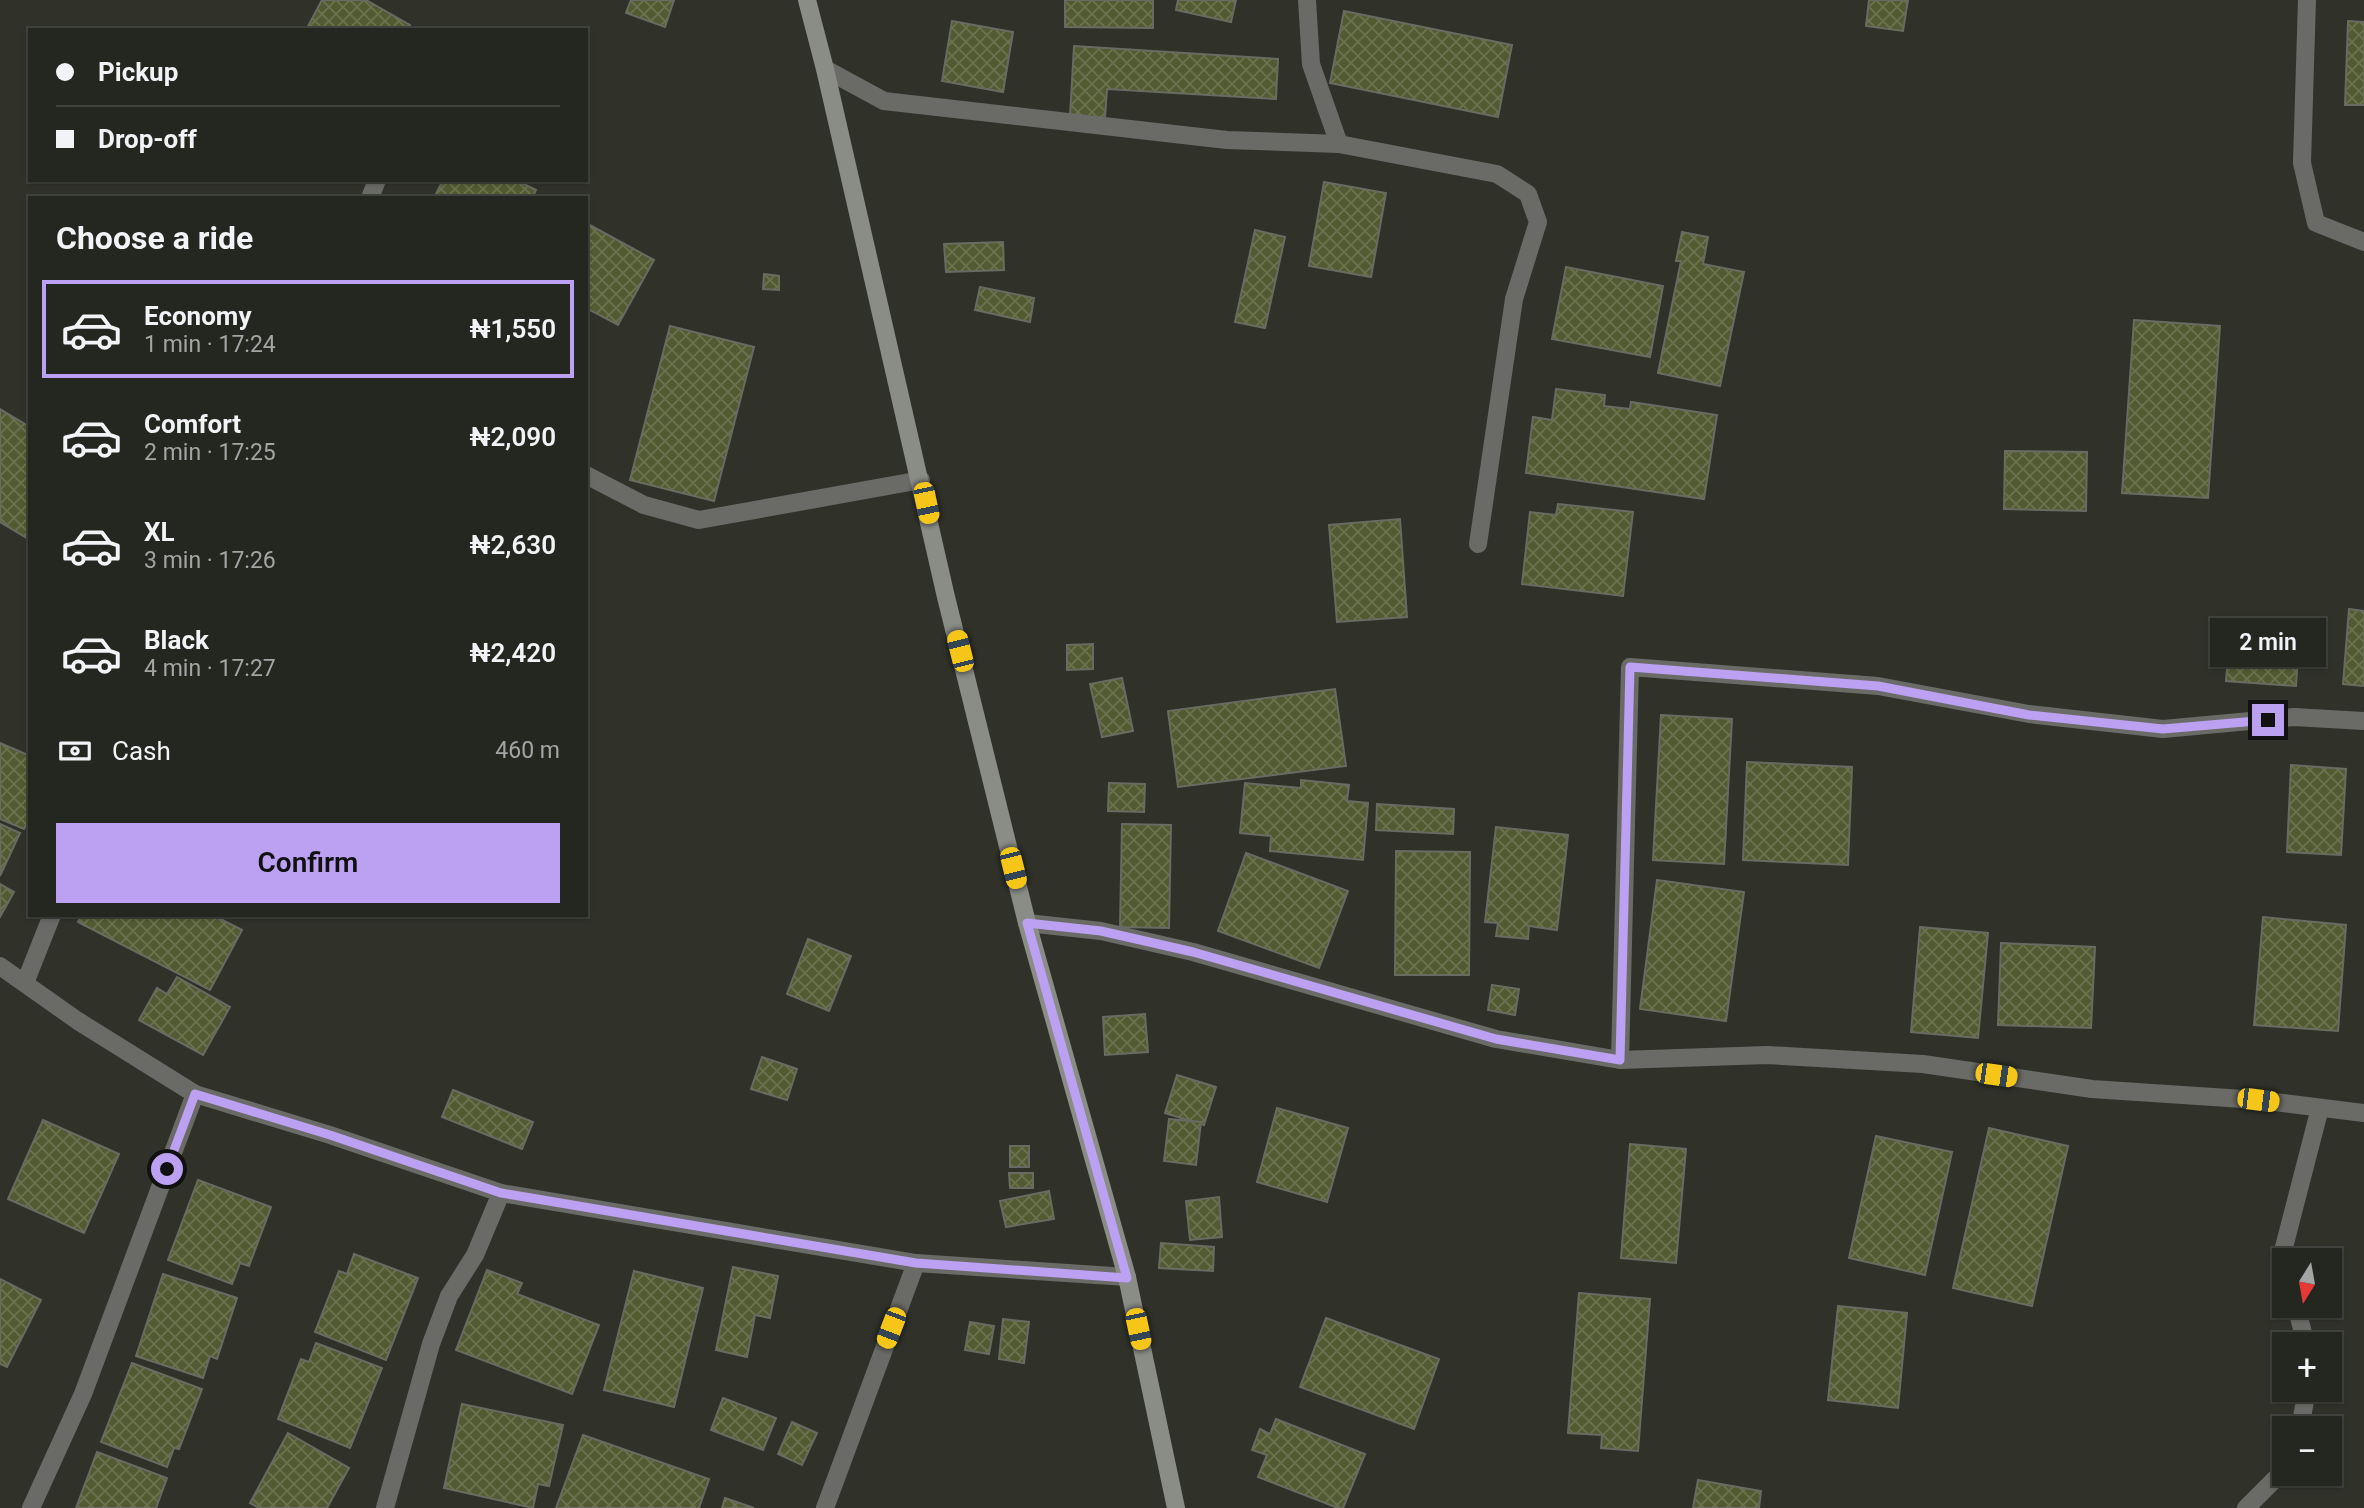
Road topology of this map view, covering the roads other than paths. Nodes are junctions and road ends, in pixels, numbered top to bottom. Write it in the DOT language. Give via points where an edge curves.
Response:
graph roads {
  1 [pos="807,0"];
  2 [pos="1307,0"];
  3 [pos="2307,0"];
  4 [pos="825,69"];
  5 [pos="1339,144"];
  6 [pos="2364,242"];
  7 [pos="588,476"];
  8 [pos="921,480"];
  9 [pos="1478,544"];
  10 [pos="2364,721"];
  11 [pos="51,917"];
  12 [pos="1027,923"];
  13 [pos="0,966"];
  14 [pos="25,983"];
  15 [pos="1620,1060"];
  16 [pos="195,1094"];
  17 [pos="2320,1108"];
  18 [pos="2364,1113"];
  19 [pos="501,1193"];
  20 [pos="2284,1248"];
  21 [pos="916,1263"];
  22 [pos="1127,1278"];
  23 [pos="2272,1482"];
  24 [pos="31,1508"];
  25 [pos="385,1508"];
  26 [pos="825,1508"];
  27 [pos="1176,1508"];
  28 [pos="2246,1508"];
  1 -- 4 [label="main road"];
  2 -- 5 [label="street" via="1311,64"];
  3 -- 6 [label="street" via="2302,163 2316,223"];
  4 -- 5 [label="street" via="884,101 1227,140"];
  4 -- 8 [label="main road"];
  5 -- 9 [label="street" via="1497,174 1528,194 1538,222 1514,299"];
  7 -- 8 [label="street" via="644,505 699,520"];
  8 -- 12 [label="main road"];
  10 -- 15 [label="street" via="2294,717 2163,729 2029,715 1878,686 1630,667"];
  11 -- 14 [label="street"];
  12 -- 15 [label="street" via="1101,931 1193,952 1496,1039"];
  12 -- 22 [label="main road"];
  13 -- 14 [label="street"];
  14 -- 16 [label="street"];
  15 -- 17 [label="street" via="1767,1055 1923,1064 2092,1089"];
  16 -- 19 [label="street"];
  16 -- 24 [label="street" via="83,1394"];
  17 -- 18 [label="street"];
  17 -- 20 [label="street"];
  19 -- 21 [label="street"];
  19 -- 25 [label="street" via="475,1255 449,1296"];
  21 -- 22 [label="street"];
  21 -- 26 [label="street"];
  22 -- 27 [label="main road"];
  23 -- 28 [label="street"];
}
